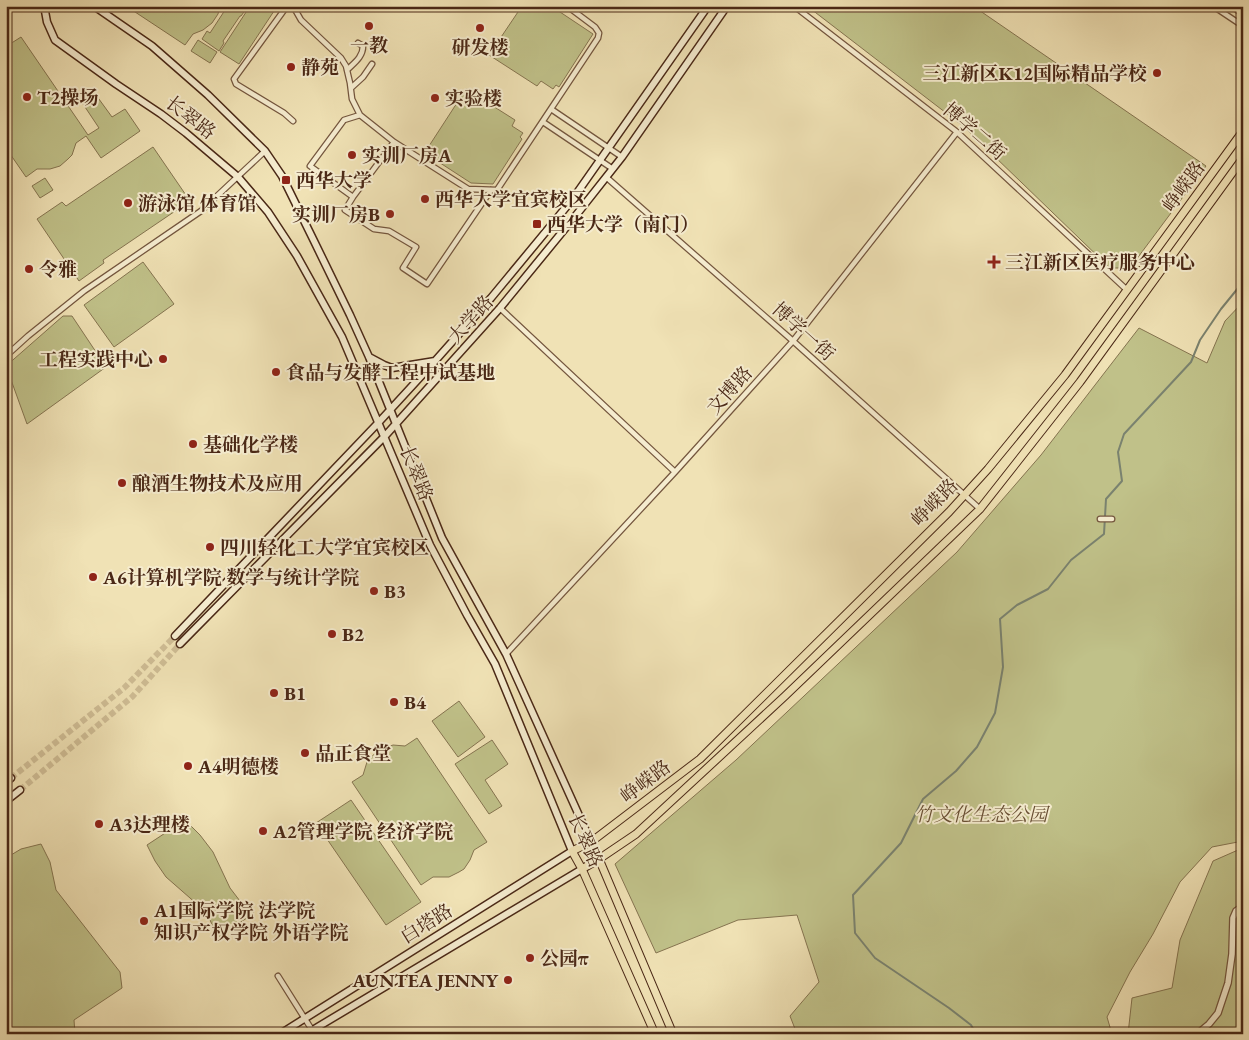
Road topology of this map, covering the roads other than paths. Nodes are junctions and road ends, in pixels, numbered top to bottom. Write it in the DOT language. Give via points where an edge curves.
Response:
graph roads {
  1 [pos="46,6"];
  2 [pos="94,6"];
  3 [pos="287,6"];
  4 [pos="293,6"];
  5 [pos="567,6"];
  6 [pos="577,6"];
  7 [pos="708,6"];
  8 [pos="727,6"];
  9 [pos="794,6"];
  10 [pos="1213,6"];
  11 [pos="1232,6"];
  12 [pos="574,11"];
  13 [pos="1243,14"];
  14 [pos="1243,26"];
  15 [pos="358,43"];
  16 [pos="372,64"];
  17 [pos="347,70"];
  18 [pos="351,88"];
  19 [pos="551,109"];
  20 [pos="360,115"];
  21 [pos="292,121"];
  22 [pos="543,122"];
  23 [pos="1243,131"];
  24 [pos="957,132"];
  25 [pos="394,142"];
  26 [pos="609,148"];
  27 [pos="265,151"];
  28 [pos="622,157"];
  29 [pos="1243,158"];
  30 [pos="601,160"];
  31 [pos="613,169"];
  32 [pos="238,177"];
  33 [pos="606,177"];
  34 [pos="491,190"];
  35 [pos="353,196"];
  36 [pos="1127,290"];
  37 [pos="500,308"];
  38 [pos="793,341"];
  39 [pos="6,356"];
  40 [pos="369,357"];
  41 [pos="435,361"];
  42 [pos="390,410"];
  43 [pos="379,422"];
  44 [pos="395,424"];
  45 [pos="385,436"];
  46 [pos="675,472"];
  47 [pos="964,494"];
  48 [pos="980,508"];
  49 [pos="1112,519"];
  50 [pos="1100,520"];
  51 [pos="175,636"];
  52 [pos="180,644"];
  53 [pos="506,654"];
  54 [pos="20,790"];
  55 [pos="6,801"];
  56 [pos="591,842"];
  57 [pos="572,851"];
  58 [pos="600,860"];
  59 [pos="582,870"];
  60 [pos="1243,906"];
  61 [pos="278,976"];
  62 [pos="304,1019"];
  63 [pos="309,1032"];
  64 [pos="280,1034"];
  65 [pos="655,1034"];
  66 [pos="673,1034"];
  67 [pos="1197,1034"];
  1 -- 32 [label="main road, 长翠路" via="47,22 55,40 161,114"];
  2 -- 27 [label="main road, 长翠路" via="152,46"];
  3 -- 21 [label="street" via="234,79 236,84"];
  4 -- 17 [label="street" via="301,20 341,58"];
  5 -- 12 [label="street"];
  6 -- 12 [label="street"];
  7 -- 26 [label="main road, 大学路"];
  8 -- 28 [label="main road, 大学路"];
  9 -- 24 [label="street, 博学二街"];
  10 -- 14 [label="street"];
  11 -- 13 [label="street"];
  12 -- 19 [label="street" via="595,27 598,38"];
  15 -- 17 [label="street" via="363,46 362,53"];
  16 -- 18 [label="street"];
  17 -- 18 [label="street"];
  18 -- 20 [label="street" via="352,99"];
  19 -- 22 [label="street"];
  19 -- 26 [label="street"];
  20 -- 25 [label="street"];
  20 -- 35 [label="street" via="344,120 310,166"];
  22 -- 30 [label="street"];
  22 -- 34 [label="street" via="497,190"];
  23 -- 36 [label="main road, 峥嵘路"];
  24 -- 36 [label="street, 博学二街"];
  24 -- 38 [label="street, 文博路"];
  25 -- 34 [label="street" via="468,189"];
  25 -- 35 [label="street"];
  26 -- 28 [label="street"];
  26 -- 30 [label="main road, 大学路"];
  27 -- 32 [label="street"];
  27 -- 40 [label="main road, 长翠路" via="282,176"];
  28 -- 31 [label="main road, 大学路"];
  29 -- 48 [label="main road, 峥嵘路" via="1080,382"];
  30 -- 31 [label="street"];
  30 -- 41 [label="main road, 大学路" via="572,200"];
  31 -- 33 [label="main road, 大学路"];
  32 -- 39 [label="street" via="201,211 76,296"];
  32 -- 43 [label="main road, 长翠路" via="268,212 298,256 342,337"];
  33 -- 37 [label="main road, 大学路"];
  33 -- 38 [label="street, 博学一街"];
  34 -- 35 [label="street" via="427,284 403,268 416,247 389,231 374,229 345,210"];
  36 -- 47 [label="main road, 峥嵘路" via="1065,375"];
  37 -- 44 [label="main road, 大学路"];
  37 -- 46 [label="street"];
  38 -- 46 [label="street, 文博路"];
  38 -- 47 [label="street, 博学一街"];
  40 -- 41 [label="main road" via="392,368"];
  40 -- 42 [label="main road, 长翠路"];
  41 -- 42 [label="main road, 大学路"];
  42 -- 43 [label="main road, 大学路"];
  42 -- 44 [label="main road, 长翠路"];
  43 -- 45 [label="main road, 长翠路"];
  43 -- 51 [label="main road, 大学路"];
  44 -- 45 [label="main road, 大学路"];
  44 -- 53 [label="main road, 长翠路" via="442,538"];
  45 -- 52 [label="main road, 大学路"];
  45 -- 57 [label="main road, 长翠路" via="430,545 496,664"];
  46 -- 53 [label="street, 文博路"];
  47 -- 48 [label="street, 博学一街"];
  47 -- 56 [label="main road, 峥嵘路" via="700,759"];
  48 -- 58 [label="main road, 峥嵘路" via="785,696 636,834"];
  49 -- 50 [label="street"];
  53 -- 56 [label="main road, 长翠路"];
  54 -- 55 [label="main road"];
  56 -- 57 [label="main road, 白塔路"];
  56 -- 58 [label="main road, 长翠路"];
  57 -- 59 [label="main road, 长翠路"];
  57 -- 62 [label="main road, 白塔路"];
  58 -- 59 [label="main road, 白塔路"];
  58 -- 66 [label="main road, 长翠路"];
  59 -- 63 [label="main road, 白塔路"];
  59 -- 65 [label="main road, 长翠路"];
  60 -- 67 [label="street" via="1233,918 1228,983 1218,1013"];
  61 -- 62 [label="street"];
  62 -- 63 [label="street"];
  62 -- 64 [label="main road, 白塔路"];
}
